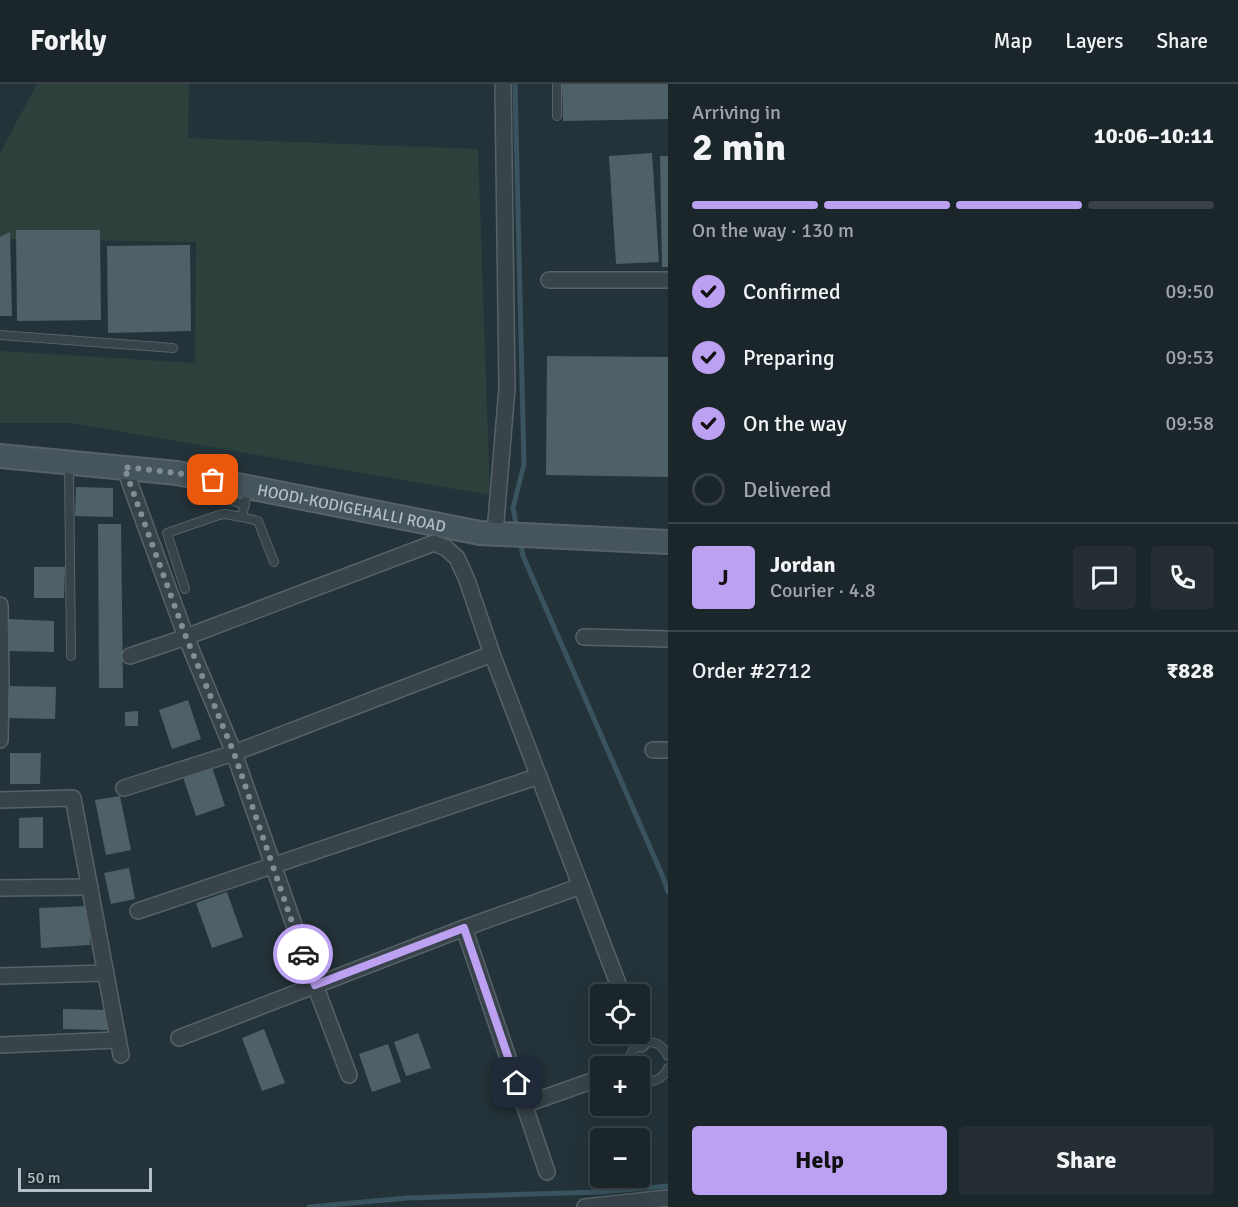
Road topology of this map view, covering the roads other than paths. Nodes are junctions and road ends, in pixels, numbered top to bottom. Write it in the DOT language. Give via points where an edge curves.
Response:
graph roads {
  1 [pos="503,84"];
  2 [pos="557,84"];
  3 [pos="557,116"];
  4 [pos="549,280"];
  5 [pos="668,280"];
  6 [pos="0,335"];
  7 [pos="173,348"];
  8 [pos="0,456"];
  9 [pos="69,462"];
  10 [pos="124,467"];
  11 [pos="242,497"];
  12 [pos="242,517"];
  13 [pos="511,534"];
  14 [pos="668,542"];
  15 [pos="274,562"];
  16 [pos="186,589"];
  17 [pos="0,605"];
  18 [pos="186,637"];
  19 [pos="584,637"];
  20 [pos="668,639"];
  21 [pos="492,654"];
  22 [pos="71,656"];
  23 [pos="130,656"];
  24 [pos="1,681"];
  25 [pos="0,740"];
  26 [pos="234,753"];
  27 [pos="539,776"];
  28 [pos="124,788"];
  29 [pos="0,800"];
  30 [pos="273,867"];
  31 [pos="581,886"];
  32 [pos="90,887"];
  33 [pos="0,888"];
  34 [pos="138,911"];
  35 [pos="464,928"];
  36 [pos="106,973"];
  37 [pos="0,976"];
  38 [pos="618,984"];
  39 [pos="315,985"];
  40 [pos="179,1038"];
  41 [pos="650,1042"];
  42 [pos="0,1045"];
  43 [pos="668,1056"];
  44 [pos="668,1068"];
  45 [pos="349,1076"];
  46 [pos="650,1081"];
  47 [pos="590,1082"];
  48 [pos="524,1106"];
  49 [pos="547,1172"];
  50 [pos="668,1198"];
  51 [pos="585,1207"];
  1 -- 13 [label="street"];
  2 -- 3 [label="lane"];
  4 -- 5 [label="street"];
  6 -- 7 [label="lane"];
  8 -- 9 [label="street, HOODI-KODIGEHALLI ROAD"];
  9 -- 10 [label="street, HOODI-KODIGEHALLI ROAD"];
  9 -- 22 [label="lane"];
  10 -- 11 [label="street, HOODI-KODIGEHALLI ROAD" via="177,473"];
  10 -- 18 [label="street"];
  11 -- 12 [label="lane"];
  11 -- 13 [label="street, HOODI-KODIGEHALLI ROAD" via="480,533"];
  12 -- 15 [label="lane" via="258,521"];
  12 -- 16 [label="lane" via="219,515 167,533"];
  13 -- 14 [label="street, HOODI-KODIGEHALLI ROAD"];
  17 -- 24 [label="street"];
  18 -- 21 [label="street" via="434,543 458,558"];
  18 -- 23 [label="street"];
  18 -- 26 [label="street"];
  19 -- 20 [label="street"];
  21 -- 26 [label="street"];
  21 -- 27 [label="street"];
  24 -- 25 [label="street"];
  26 -- 28 [label="street"];
  26 -- 30 [label="street"];
  27 -- 30 [label="street"];
  27 -- 31 [label="street"];
  29 -- 32 [label="street" via="73,798"];
  30 -- 34 [label="street"];
  30 -- 39 [label="street"];
  31 -- 35 [label="street"];
  31 -- 38 [label="street"];
  32 -- 33 [label="street"];
  32 -- 36 [label="street"];
  35 -- 39 [label="street"];
  35 -- 48 [label="street"];
  36 -- 37 [label="street"];
  36 -- 42 [label="street" via="119,1048"];
  39 -- 40 [label="street"];
  39 -- 45 [label="street"];
  41 -- 43 [label="lane" via="663,1047"];
  44 -- 46 [label="lane" via="662,1077"];
  47 -- 48 [label="street"];
  48 -- 49 [label="street"];
  50 -- 51 [label="street"];
}
